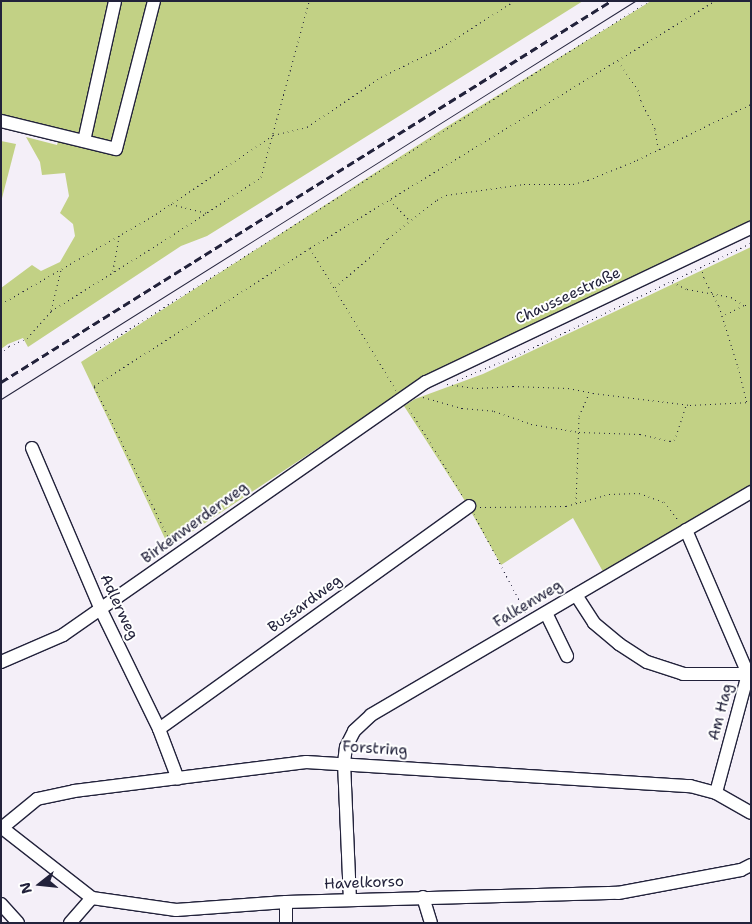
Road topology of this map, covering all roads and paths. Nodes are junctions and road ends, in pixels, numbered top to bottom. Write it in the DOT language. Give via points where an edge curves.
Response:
graph roads {
  1 [pos="115,1"];
  2 [pos="154,1"];
  3 [pos="309,1"];
  4 [pos="514,1"];
  5 [pos="649,1"];
  6 [pos="714,1"];
  7 [pos="617,60"];
  8 [pos="751,104"];
  9 [pos="1,121"];
  10 [pos="273,135"];
  11 [pos="84,141"];
  12 [pos="658,150"];
  13 [pos="389,200"];
  14 [pos="171,204"];
  15 [pos="207,213"];
  16 [pos="410,221"];
  17 [pos="751,228"];
  18 [pos="120,235"];
  19 [pos="751,243"];
  20 [pos="310,248"];
  21 [pos="701,267"];
  22 [pos="61,269"];
  23 [pos="112,273"];
  24 [pos="671,281"];
  25 [pos="334,288"];
  26 [pos="712,293"];
  27 [pos="1,304"];
  28 [pos="744,304"];
  29 [pos="751,306"];
  30 [pos="51,311"];
  31 [pos="721,316"];
  32 [pos="96,350"];
  33 [pos="1,354"];
  34 [pos="590,392"];
  35 [pos="425,393"];
  36 [pos="401,398"];
  37 [pos="747,402"];
  38 [pos="751,402"];
  39 [pos="686,405"];
  40 [pos="579,432"];
  41 [pos="32,448"];
  42 [pos="750,495"];
  43 [pos="576,503"];
  44 [pos="469,506"];
  45 [pos="686,530"];
  46 [pos="178,556"];
  47 [pos="576,595"];
  48 [pos="102,610"];
  49 [pos="546,613"];
  50 [pos="530,622"];
  51 [pos="567,656"];
  52 [pos="1,662"];
  53 [pos="750,674"];
  54 [pos="159,729"];
  55 [pos="344,763"];
  56 [pos="178,779"];
  57 [pos="716,793"];
  58 [pos="751,813"];
  59 [pos="2,827"];
  60 [pos="751,865"];
  61 [pos="423,897"];
  62 [pos="92,898"];
  63 [pos="350,900"];
  64 [pos="286,902"];
  65 [pos="1,904"];
  66 [pos="177,917"];
  67 [pos="18,923"];
  68 [pos="70,923"];
  69 [pos="286,923"];
  70 [pos="431,923"];
  1 -- 11 [label="street"];
  2 -- 9 [label="street" via="116,149"];
  3 -- 10 [label="path"];
  4 -- 10 [label="path" via="442,47 381,77 307,127"];
  5 -- 32 [label="path"];
  6 -- 7 [label="path"];
  7 -- 12 [label="path" via="638,90 640,101 655,129"];
  7 -- 13 [label="path"];
  8 -- 12 [label="path"];
  10 -- 14 [label="path"];
  10 -- 15 [label="path" via="261,176"];
  12 -- 16 [label="path" via="573,184 524,184 446,195"];
  13 -- 16 [label="path"];
  13 -- 20 [label="path"];
  14 -- 15 [label="path"];
  14 -- 18 [label="path"];
  15 -- 23 [label="path"];
  16 -- 25 [label="path"];
  17 -- 36 [label="street, Chausseestraße" via="510,341 426,382"];
  18 -- 22 [label="path"];
  18 -- 23 [label="path"];
  19 -- 21 [label="path"];
  20 -- 25 [label="path"];
  20 -- 46 [label="path" via="94,386"];
  21 -- 24 [label="path"];
  21 -- 26 [label="path"];
  22 -- 27 [label="path"];
  22 -- 30 [label="path"];
  23 -- 30 [label="path"];
  24 -- 26 [label="path" via="687,289"];
  24 -- 34 [label="path" via="515,356 447,384 477,388 554,386"];
  25 -- 36 [label="path"];
  26 -- 28 [label="path"];
  26 -- 31 [label="path"];
  28 -- 29 [label="path"];
  28 -- 31 [label="path"];
  30 -- 33 [label="path" via="27,338 9,346"];
  31 -- 37 [label="path"];
  34 -- 39 [label="path"];
  34 -- 40 [label="path" via="579,416"];
  35 -- 40 [label="path" via="418,396 462,408 494,410 531,424"];
  36 -- 44 [label="path" via="409,398 409,408"];
  36 -- 46 [label="street, Birkenwerderweg"];
  37 -- 38 [label="path"];
  37 -- 39 [label="path"];
  39 -- 40 [label="path" via="674,440 632,433"];
  40 -- 43 [label="path"];
  41 -- 48 [label="street, Adlerweg"];
  42 -- 45 [label="street, Falkenweg"];
  43 -- 44 [label="path" via="566,506"];
  43 -- 45 [label="path" via="610,494 639,493 664,502"];
  44 -- 50 [label="path"];
  44 -- 54 [label="street, Bussardweg"];
  45 -- 47 [label="street, Falkenweg"];
  45 -- 53 [label="street, Am Hag"];
  46 -- 48 [label="street, Birkenwerderweg"];
  47 -- 49 [label="street, Falkenweg"];
  47 -- 53 [label="street" via="594,623 618,644 647,662 684,674"];
  48 -- 52 [label="street, Birkenwerderweg" via="63,635"];
  48 -- 54 [label="street, Adlerweg"];
  49 -- 50 [label="street, Falkenweg"];
  49 -- 51 [label="street"];
  50 -- 55 [label="street, Falkenweg" via="371,715 354,730 346,747"];
  53 -- 57 [label="street, Am Hag"];
  54 -- 56 [label="street, Adlerweg"];
  55 -- 56 [label="street, Forstring" via="306,762"];
  55 -- 57 [label="street, Forstring" via="690,786"];
  55 -- 63 [label="street, Falkenweg"];
  56 -- 59 [label="street, Forstring" via="74,791 37,799"];
  57 -- 58 [label="street, Forstring"];
  59 -- 62 [label="street"];
  60 -- 61 [label="street, Havelkorso" via="741,870 618,893"];
  61 -- 63 [label="street, Havelkorso"];
  61 -- 70 [label="street"];
  62 -- 66 [label="street, Havelkorso"];
  62 -- 68 [label="street"];
  63 -- 64 [label="street, Havelkorso"];
  64 -- 66 [label="street, Havelkorso"];
  64 -- 69 [label="street"];
  65 -- 67 [label="street"];
}
